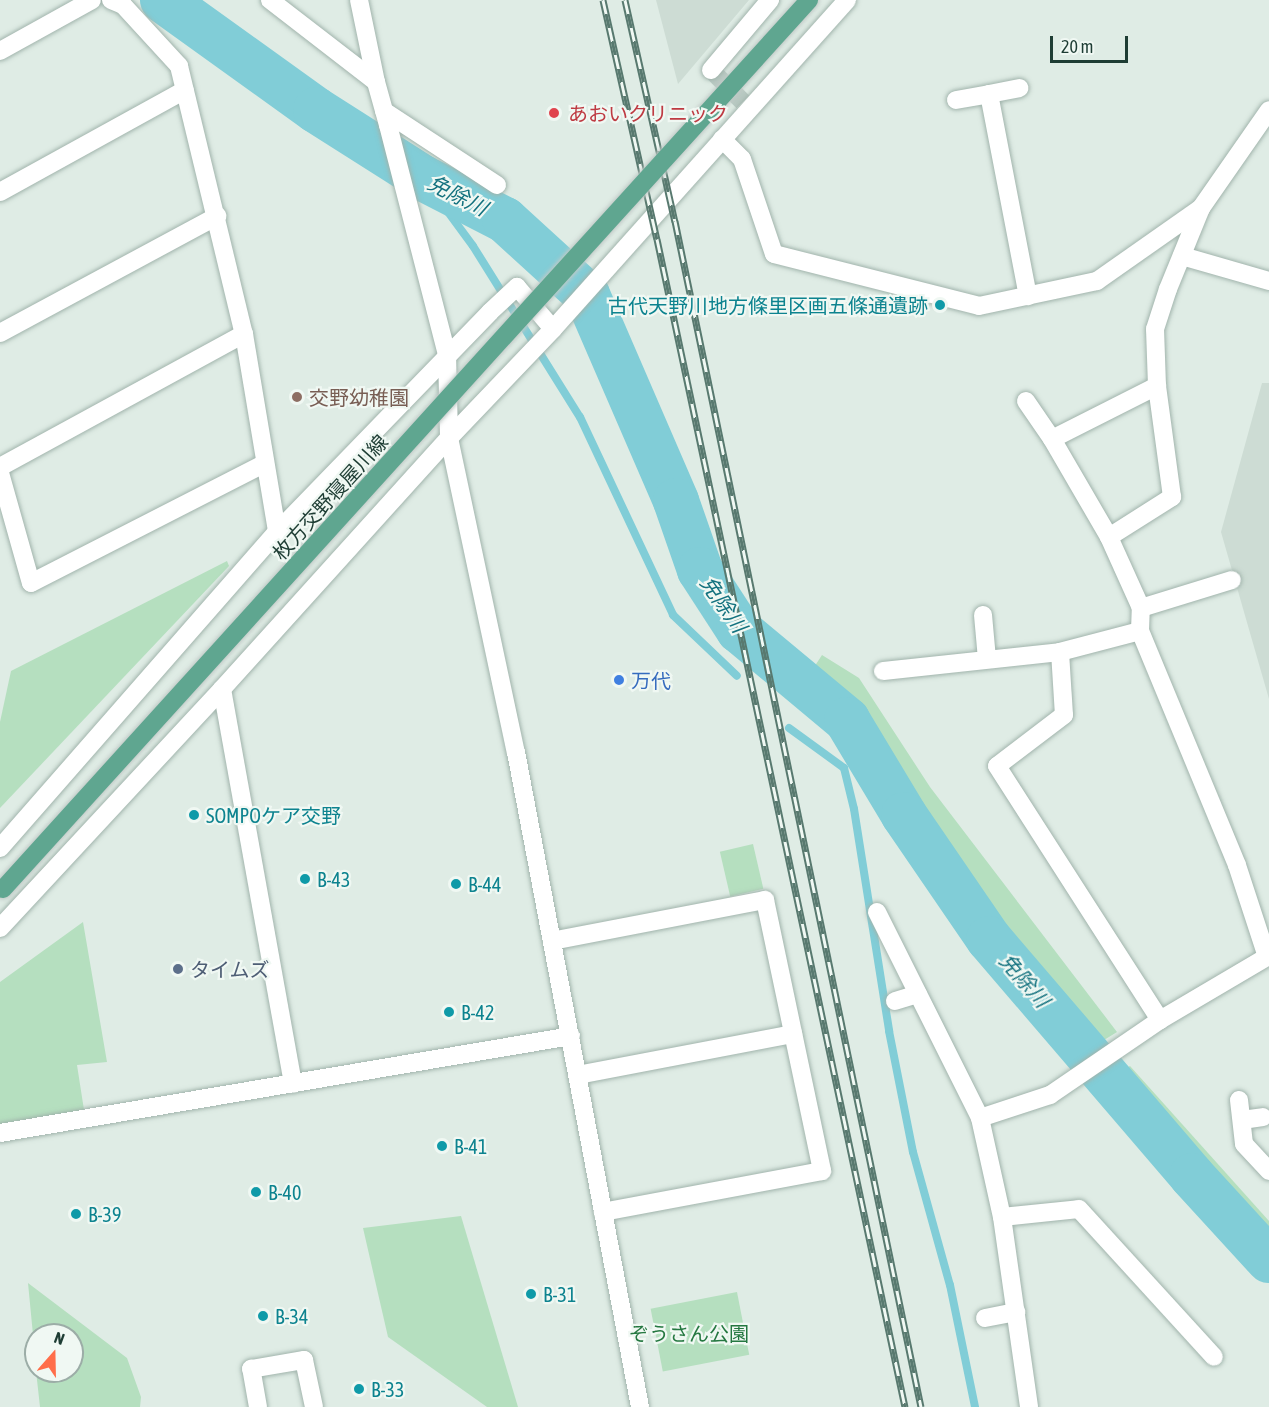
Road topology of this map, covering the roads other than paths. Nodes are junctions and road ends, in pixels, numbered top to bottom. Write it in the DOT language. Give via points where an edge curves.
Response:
graph roads {
  1 [pos="92,0"];
  2 [pos="270,0"];
  3 [pos="359,0"];
  4 [pos="770,0"];
  5 [pos="809,0"];
  6 [pos="847,0"];
  7 [pos="121,2"];
  8 [pos="0,51"];
  9 [pos="711,70"];
  10 [pos="376,82"];
  11 [pos="1019,88"];
  12 [pos="185,90"];
  13 [pos="989,94"];
  14 [pos="956,100"];
  15 [pos="1269,110"];
  16 [pos="386,118"];
  17 [pos="722,140"];
  18 [pos="497,185"];
  19 [pos="0,192"];
  20 [pos="1201,208"];
  21 [pos="217,216"];
  22 [pos="1182,256"];
  23 [pos="1269,280"];
  24 [pos="1028,296"];
  25 [pos="551,332"];
  26 [pos="0,333"];
  27 [pos="244,334"];
  28 [pos="447,354"];
  29 [pos="1156,386"];
  30 [pos="1026,401"];
  31 [pos="449,438"];
  32 [pos="1052,439"];
  33 [pos="265,463"];
  34 [pos="0,467"];
  35 [pos="0,473"];
  36 [pos="277,532"];
  37 [pos="1109,537"];
  38 [pos="1232,580"];
  39 [pos="1142,608"];
  40 [pos="983,615"];
  41 [pos="1140,631"];
  42 [pos="1060,652"];
  43 [pos="987,659"];
  44 [pos="883,670"];
  45 [pos="222,689"];
  46 [pos="0,848"];
  47 [pos="3,889"];
  48 [pos="877,912"];
  49 [pos="0,928"];
  50 [pos="552,941"];
  51 [pos="1268,966"];
  52 [pos="918,994"];
  53 [pos="895,1000"];
  54 [pos="1160,1020"];
  55 [pos="793,1034"];
  56 [pos="571,1036"];
  57 [pos="578,1075"];
  58 [pos="292,1084"];
  59 [pos="1239,1100"];
  60 [pos="1263,1117"];
  61 [pos="980,1118"];
  62 [pos="1242,1120"];
  63 [pos="0,1133"];
  64 [pos="1269,1171"];
  65 [pos="603,1212"];
  66 [pos="1002,1217"];
  67 [pos="1016,1312"];
  68 [pos="985,1318"];
  69 [pos="1214,1357"];
  70 [pos="258,1407"];
  71 [pos="314,1407"];
  72 [pos="640,1407"];
  73 [pos="1029,1407"];
  1 -- 8 [label="street"];
  2 -- 10 [label="street"];
  3 -- 10 [label="street"];
  4 -- 9 [label="street"];
  5 -- 47 [label="main road, 枚方交野寝屋川線, bridge"];
  6 -- 17 [label="street"];
  7 -- 12 [label="street" via="179,66"];
  10 -- 16 [label="street"];
  11 -- 13 [label="street"];
  12 -- 19 [label="street"];
  12 -- 21 [label="street"];
  13 -- 14 [label="street"];
  13 -- 24 [label="street"];
  15 -- 20 [label="street"];
  16 -- 18 [label="street"];
  16 -- 28 [label="street"];
  17 -- 24 [label="street" via="742,159 774,254 979,306"];
  17 -- 25 [label="street"];
  20 -- 22 [label="street"];
  20 -- 24 [label="street" via="1097,281"];
  21 -- 26 [label="street"];
  21 -- 27 [label="street"];
  22 -- 23 [label="street"];
  22 -- 29 [label="street" via="1155,329"];
  25 -- 28 [label="street" via="517,288"];
  25 -- 31 [label="street"];
  27 -- 33 [label="street"];
  27 -- 34 [label="street"];
  28 -- 31 [label="street"];
  28 -- 36 [label="street"];
  29 -- 32 [label="street"];
  29 -- 37 [label="street" via="1172,497"];
  30 -- 32 [label="street"];
  31 -- 45 [label="street"];
  31 -- 50 [label="street"];
  32 -- 37 [label="street"];
  33 -- 35 [label="street" via="32,583"];
  33 -- 36 [label="street"];
  36 -- 46 [label="street"];
  37 -- 39 [label="street"];
  38 -- 39 [label="street"];
  39 -- 41 [label="street"];
  40 -- 43 [label="street"];
  41 -- 42 [label="street"];
  41 -- 51 [label="street" via="1237,865"];
  42 -- 43 [label="street"];
  42 -- 54 [label="street" via="1064,715 997,766"];
  43 -- 44 [label="street"];
  45 -- 49 [label="street"];
  45 -- 58 [label="street"];
  48 -- 52 [label="street"];
  50 -- 55 [label="street" via="765,900"];
  50 -- 56 [label="street"];
  51 -- 54 [label="street"];
  52 -- 53 [label="street"];
  52 -- 61 [label="street"];
  54 -- 61 [label="street" via="1050,1095"];
  55 -- 57 [label="street"];
  55 -- 65 [label="street" via="822,1171"];
  56 -- 57 [label="street"];
  56 -- 58 [label="street"];
  57 -- 65 [label="street"];
  58 -- 63 [label="street"];
  59 -- 62 [label="street"];
  60 -- 62 [label="street"];
  61 -- 66 [label="street"];
  62 -- 64 [label="street" via="1244,1144"];
  65 -- 72 [label="street"];
  66 -- 67 [label="street"];
  66 -- 69 [label="street" via="1079,1209"];
  67 -- 68 [label="street"];
  67 -- 73 [label="street"];
  70 -- 71 [label="street" via="251,1369 304,1360"];
}
